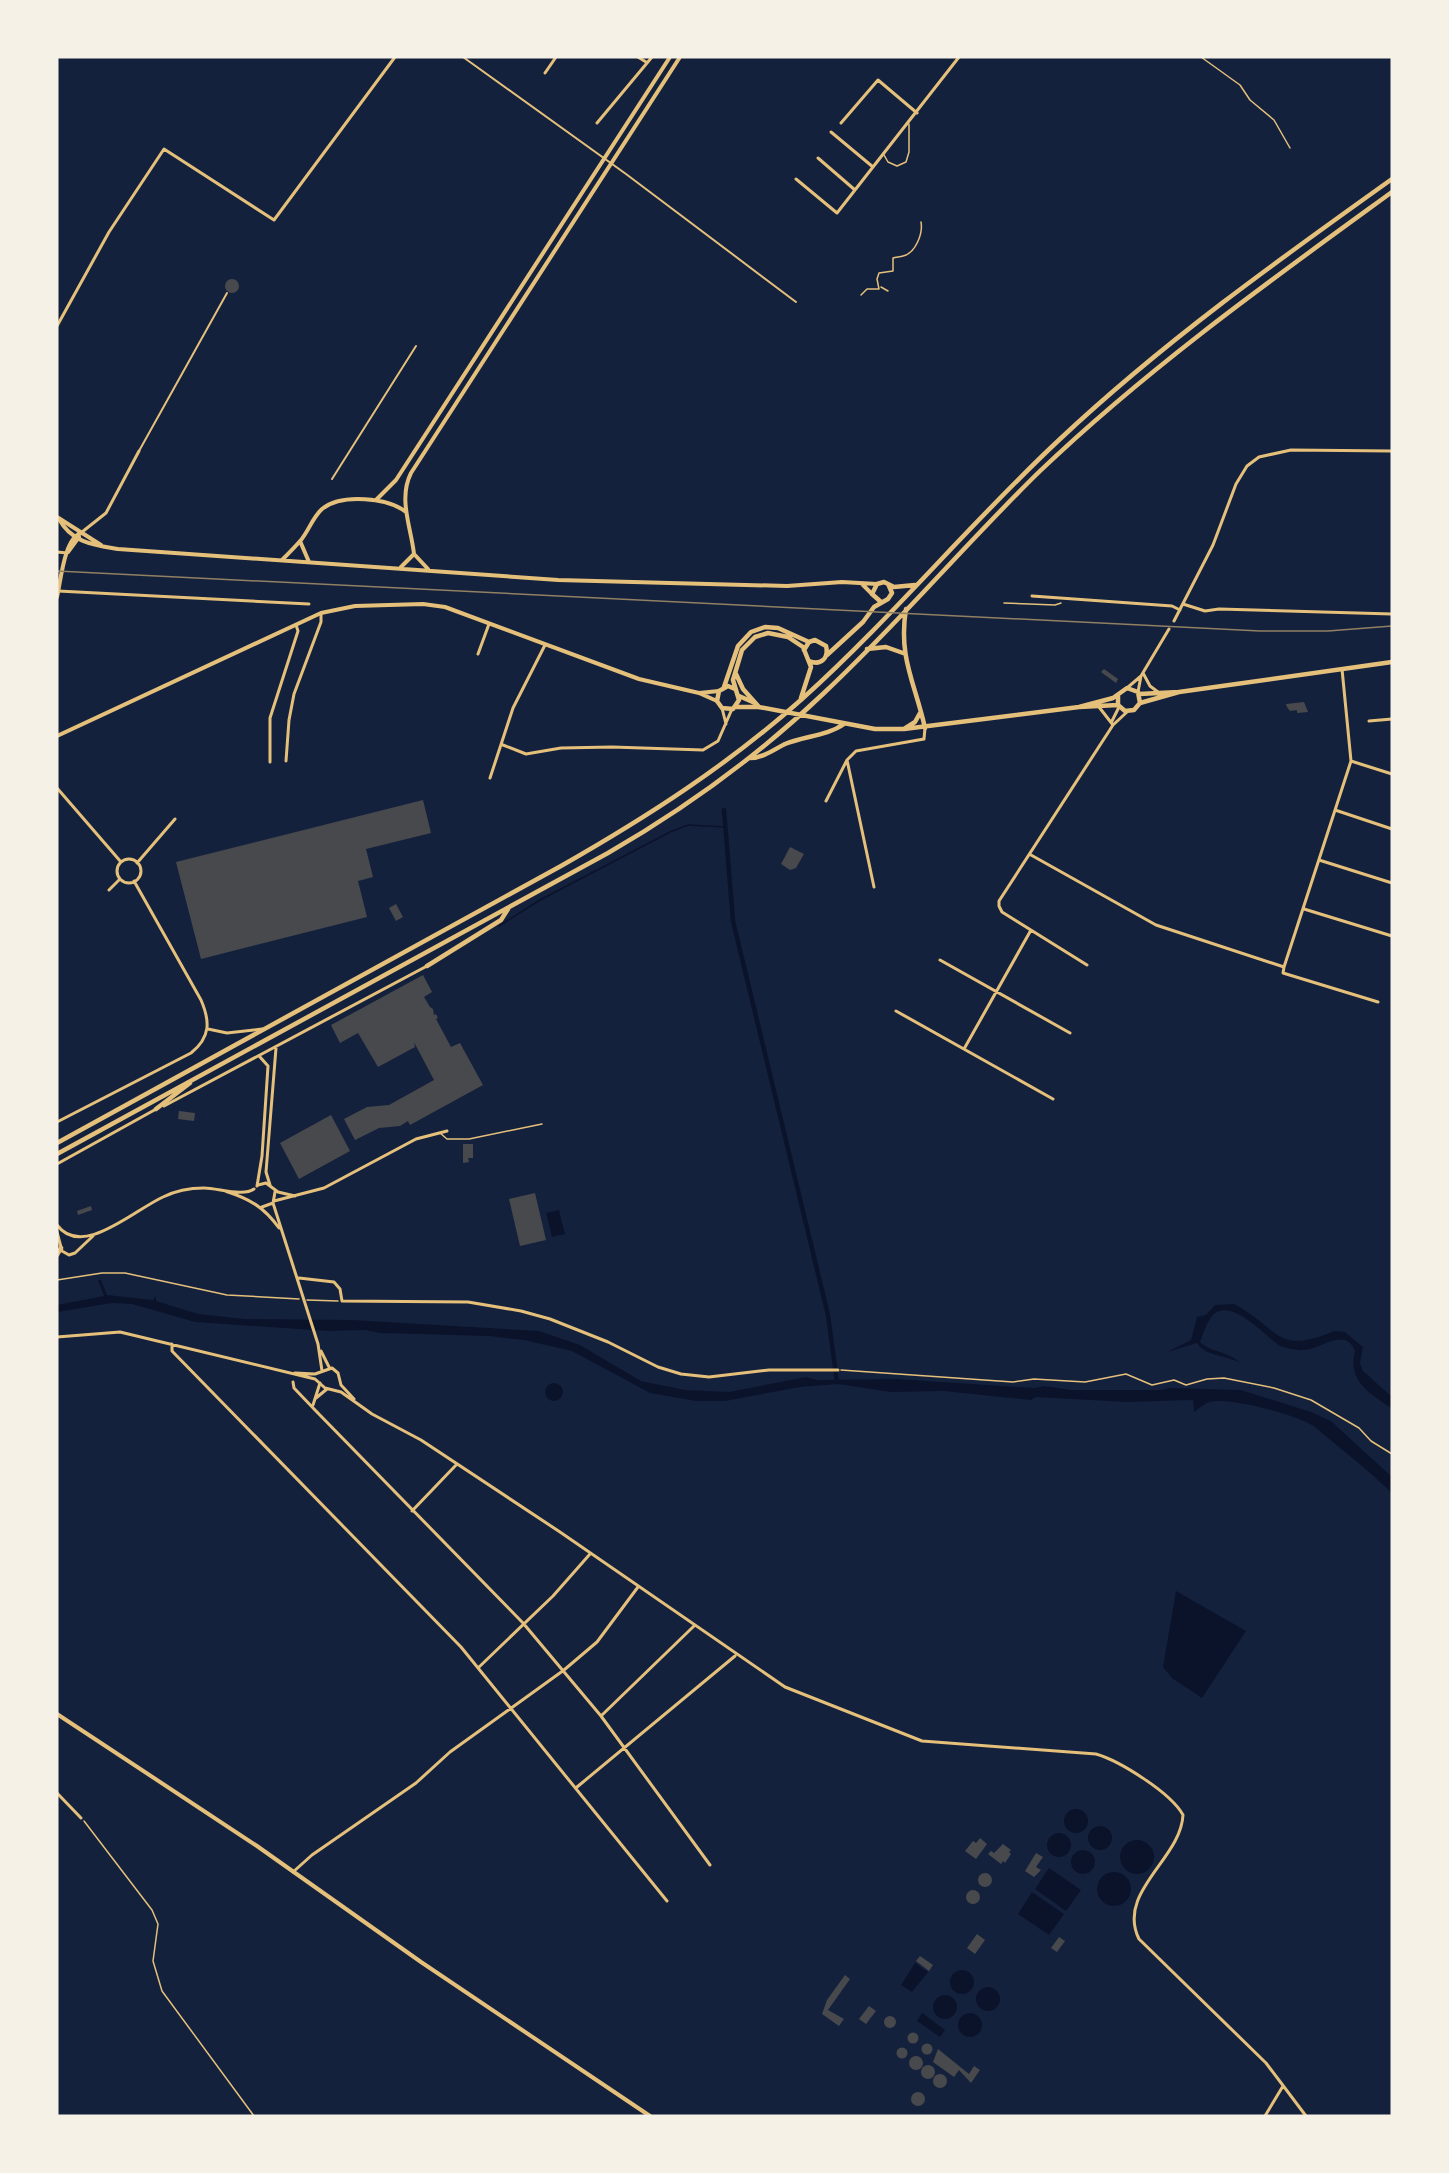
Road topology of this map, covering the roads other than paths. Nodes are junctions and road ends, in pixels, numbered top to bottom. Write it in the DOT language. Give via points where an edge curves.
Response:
graph roads {
  1 [pos="395,57"];
  2 [pos="463,57"];
  3 [pos="556,57"];
  4 [pos="638,57"];
  5 [pos="651,57"];
  6 [pos="670,57"];
  7 [pos="680,57"];
  8 [pos="959,57"];
  9 [pos="646,62"];
  10 [pos="545,74"];
  11 [pos="917,113"];
  12 [pos="597,123"];
  13 [pos="841,123"];
  14 [pos="909,124"];
  15 [pos="831,132"];
  16 [pos="883,154"];
  17 [pos="818,158"];
  18 [pos="873,167"];
  19 [pos="1392,178"];
  20 [pos="796,179"];
  21 [pos="855,190"];
  22 [pos="1392,192"];
  23 [pos="227,293"];
  24 [pos="796,302"];
  25 [pos="57,326"];
  26 [pos="416,346"];
  27 [pos="139,450"];
  28 [pos="1392,451"];
  29 [pos="332,479"];
  30 [pos="376,500"];
  31 [pos="407,513"];
  32 [pos="58,518"];
  33 [pos="81,533"];
  34 [pos="76,537"];
  35 [pos="300,542"];
  36 [pos="101,546"];
  37 [pos="57,552"];
  38 [pos="67,553"];
  39 [pos="414,554"];
  40 [pos="282,560"];
  41 [pos="309,562"];
  42 [pos="401,567"];
  43 [pos="428,569"];
  44 [pos="862,584"];
  45 [pos="877,584"];
  46 [pos="915,585"];
  47 [pos="890,586"];
  48 [pos="58,591"];
  49 [pos="873,595"];
  50 [pos="1032,596"];
  51 [pos="57,597"];
  52 [pos="881,602"];
  53 [pos="309,604"];
  54 [pos="1183,604"];
  55 [pos="874,607"];
  56 [pos="906,609"];
  57 [pos="1180,610"];
  58 [pos="321,613"];
  59 [pos="1392,614"];
  60 [pos="1174,621"];
  61 [pos="296,624"];
  62 [pos="489,624"];
  63 [pos="1169,629"];
  64 [pos="809,642"];
  65 [pos="838,643"];
  66 [pos="824,644"];
  67 [pos="545,645"];
  68 [pos="804,650"];
  69 [pos="867,650"];
  70 [pos="903,653"];
  71 [pos="478,654"];
  72 [pos="827,655"];
  73 [pos="809,661"];
  74 [pos="1392,662"];
  75 [pos="1342,669"];
  76 [pos="1142,674"];
  77 [pos="736,675"];
  78 [pos="1127,688"];
  79 [pos="722,689"];
  80 [pos="735,689"];
  81 [pos="1158,692"];
  82 [pos="1179,692"];
  83 [pos="699,693"];
  84 [pos="1138,693"];
  85 [pos="1118,695"];
  86 [pos="740,696"];
  87 [pos="717,701"];
  88 [pos="800,701"];
  89 [pos="1140,703"];
  90 [pos="757,705"];
  91 [pos="1119,706"];
  92 [pos="1079,707"];
  93 [pos="1099,707"];
  94 [pos="722,708"];
  95 [pos="734,708"];
  96 [pos="1128,711"];
  97 [pos="920,713"];
  98 [pos="1392,719"];
  99 [pos="1369,721"];
  100 [pos="726,724"];
  101 [pos="844,724"];
  102 [pos="1112,724"];
  103 [pos="925,728"];
  104 [pos="903,729"];
  105 [pos="57,736"];
  106 [pos="503,745"];
  107 [pos="750,758"];
  108 [pos="847,760"];
  109 [pos="286,761"];
  110 [pos="1351,761"];
  111 [pos="270,762"];
  112 [pos="1392,774"];
  113 [pos="490,778"];
  114 [pos="57,788"];
  115 [pos="826,801"];
  116 [pos="1335,810"];
  117 [pos="175,819"];
  118 [pos="1392,828"];
  119 [pos="1031,855"];
  120 [pos="1319,860"];
  121 [pos="121,862"];
  122 [pos="137,863"];
  123 [pos="120,879"];
  124 [pos="134,881"];
  125 [pos="1392,883"];
  126 [pos="874,887"];
  127 [pos="109,890"];
  128 [pos="510,907"];
  129 [pos="1304,909"];
  130 [pos="1031,930"];
  131 [pos="1392,936"];
  132 [pos="940,960"];
  133 [pos="1087,965"];
  134 [pos="426,966"];
  135 [pos="1284,967"];
  136 [pos="996,992"];
  137 [pos="1378,1002"];
  138 [pos="896,1011"];
  139 [pos="208,1029"];
  140 [pos="262,1029"];
  141 [pos="1070,1032"];
  142 [pos="276,1048"];
  143 [pos="964,1048"];
  144 [pos="257,1057"];
  145 [pos="198,1077"];
  146 [pos="1053,1098"];
  147 [pos="156,1109"];
  148 [pos="57,1122"];
  149 [pos="542,1124"];
  150 [pos="447,1131"];
  151 [pos="440,1132"];
  152 [pos="57,1143"];
  153 [pos="57,1154"];
  154 [pos="57,1164"];
  155 [pos="270,1185"];
  156 [pos="256,1187"];
  157 [pos="219,1189"];
  158 [pos="275,1190"];
  159 [pos="300,1196"];
  160 [pos="254,1202"];
  161 [pos="274,1202"];
  162 [pos="261,1206"];
  163 [pos="57,1225"];
  164 [pos="57,1232"];
  165 [pos="282,1232"];
  166 [pos="93,1236"];
  167 [pos="69,1237"];
  168 [pos="74,1238"];
  169 [pos="61,1245"];
  170 [pos="78,1249"];
  171 [pos="57,1255"];
  172 [pos="299,1278"];
  173 [pos="57,1337"];
  174 [pos="172,1344"];
  175 [pos="318,1344"];
  176 [pos="332,1368"];
  177 [pos="836,1370"];
  178 [pos="321,1371"];
  179 [pos="285,1372"];
  180 [pos="339,1380"];
  181 [pos="293,1382"];
  182 [pos="319,1382"];
  183 [pos="330,1388"];
  184 [pos="314,1400"];
  185 [pos="358,1404"];
  186 [pos="313,1407"];
  187 [pos="457,1464"];
  188 [pos="412,1511"];
  189 [pos="591,1554"];
  190 [pos="638,1587"];
  191 [pos="523,1623"];
  192 [pos="694,1626"];
  193 [pos="735,1656"];
  194 [pos="478,1668"];
  195 [pos="564,1670"];
  196 [pos="513,1707"];
  197 [pos="57,1714"];
  198 [pos="601,1716"];
  199 [pos="623,1748"];
  200 [pos="577,1786"];
  201 [pos="57,1793"];
  202 [pos="81,1818"];
  203 [pos="710,1865"];
  204 [pos="293,1872"];
  205 [pos="667,1900"];
  206 [pos="1283,2086"];
  207 [pos="650,2116"];
  208 [pos="1265,2116"];
  209 [pos="1306,2116"];
  1 -- 25 [label="street" via="274,220 164,149 109,232"];
  2 -- 24 [label="street"];
  3 -- 10 [label="street"];
  4 -- 9 [label="street"];
  5 -- 9 [label="street"];
  6 -- 30 [label="street" via="396,480"];
  7 -- 31 [label="street" via="411,473 404,491"];
  8 -- 11 [label="street"];
  9 -- 12 [label="street"];
  11 -- 13 [label="street" via="878,80"];
  11 -- 14 [label="street"];
  14 -- 16 [label="street"];
  14 -- 16 [label="lane" via="906,162 897,166"];
  15 -- 18 [label="street"];
  16 -- 18 [label="street"];
  17 -- 21 [label="street"];
  18 -- 21 [label="street"];
  19 -- 46 [label="main road" via="1233,295 1134,374 1035,463"];
  20 -- 21 [label="street" via="837,213"];
  22 -- 56 [label="main road" via="1155,370 1038,474"];
  23 -- 27 [label="street"];
  26 -- 29 [label="street"];
  27 -- 33 [label="street" via="106,513"];
  28 -- 54 [label="street" via="1291,450 1259,457 1247,466 1236,484 1213,545"];
  30 -- 31 [label="street" via="390,502"];
  30 -- 35 [label="street" via="329,505 317,515"];
  31 -- 39 [label="street"];
  32 -- 33 [label="street"];
  32 -- 34 [label="street"];
  33 -- 34 [label="street"];
  33 -- 36 [label="street"];
  34 -- 36 [label="street"];
  34 -- 38 [label="street" via="69,543"];
  35 -- 40 [label="street"];
  35 -- 41 [label="street"];
  36 -- 40 [label="street"];
  37 -- 38 [label="street"];
  38 -- 48 [label="street"];
  39 -- 42 [label="street"];
  39 -- 43 [label="street"];
  40 -- 41 [label="street"];
  41 -- 42 [label="street"];
  42 -- 43 [label="street"];
  43 -- 44 [label="street" via="558,580"];
  44 -- 45 [label="street"];
  44 -- 49 [label="street"];
  45 -- 47 [label="main road" via="884,582"];
  45 -- 49 [label="main road"];
  46 -- 47 [label="main road"];
  46 -- 88 [label="main road"];
  47 -- 52 [label="main road" via="890,598"];
  48 -- 51 [label="street"];
  48 -- 53 [label="street"];
  49 -- 52 [label="main road"];
  49 -- 55 [label="main road"];
  50 -- 57 [label="street" via="1172,606"];
  52 -- 55 [label="main road"];
  54 -- 57 [label="street"];
  54 -- 59 [label="street" via="1205,611"];
  55 -- 65 [label="main road"];
  56 -- 69 [label="main road"];
  56 -- 70 [label="main road"];
  57 -- 60 [label="street"];
  58 -- 61 [label="street"];
  58 -- 62 [label="street" via="355,606 423,604"];
  58 -- 109 [label="street" via="294,694"];
  61 -- 105 [label="street"];
  61 -- 111 [label="street" via="298,631 270,718"];
  62 -- 67 [label="street"];
  62 -- 71 [label="street"];
  63 -- 76 [label="street"];
  64 -- 66 [label="main road"];
  64 -- 68 [label="main road"];
  64 -- 79 [label="main road" via="777,628 765,627 751,633 738,646"];
  65 -- 66 [label="main road"];
  65 -- 72 [label="main road"];
  66 -- 72 [label="main road"];
  67 -- 83 [label="street" via="639,679"];
  67 -- 106 [label="street" via="513,708"];
  68 -- 73 [label="main road"];
  68 -- 77 [label="main road" via="788,637 761,634 742,650"];
  69 -- 70 [label="main road" via="886,647"];
  69 -- 107 [label="main road" via="826,692"];
  70 -- 97 [label="main road"];
  72 -- 73 [label="main road" via="820,662"];
  73 -- 88 [label="main road" via="810,673"];
  74 -- 75 [label="main road"];
  75 -- 82 [label="main road"];
  75 -- 110 [label="street"];
  76 -- 78 [label="street"];
  76 -- 81 [label="street"];
  76 -- 84 [label="street"];
  77 -- 80 [label="main road"];
  77 -- 90 [label="main road"];
  78 -- 84 [label="main road"];
  78 -- 85 [label="main road"];
  79 -- 80 [label="main road"];
  79 -- 83 [label="street"];
  79 -- 87 [label="main road"];
  80 -- 86 [label="main road"];
  81 -- 82 [label="main road"];
  81 -- 84 [label="main road"];
  82 -- 89 [label="main road"];
  83 -- 87 [label="street"];
  84 -- 89 [label="main road"];
  85 -- 91 [label="main road"];
  85 -- 92 [label="main road"];
  86 -- 90 [label="main road"];
  86 -- 95 [label="main road"];
  87 -- 94 [label="main road"];
  88 -- 140 [label="main road" via="712,772 624,830"];
  89 -- 96 [label="main road" via="1135,710"];
  90 -- 95 [label="main road"];
  90 -- 101 [label="main road"];
  91 -- 93 [label="main road"];
  91 -- 96 [label="main road"];
  91 -- 102 [label="street"];
  92 -- 93 [label="main road"];
  92 -- 103 [label="main road"];
  93 -- 102 [label="street"];
  94 -- 95 [label="main road"];
  94 -- 100 [label="street"];
  95 -- 100 [label="street"];
  96 -- 102 [label="street"];
  97 -- 103 [label="main road"];
  97 -- 104 [label="main road" via="915,722"];
  98 -- 99 [label="street"];
  100 -- 106 [label="street" via="718,741 698,751 612,747 561,748 526,754"];
  101 -- 104 [label="main road"];
  101 -- 107 [label="main road" via="759,758"];
  102 -- 119 [label="street"];
  103 -- 104 [label="main road"];
  103 -- 108 [label="street" via="924,739 856,751"];
  106 -- 113 [label="street"];
  107 -- 128 [label="main road" via="640,834"];
  108 -- 115 [label="street"];
  108 -- 126 [label="street"];
  110 -- 112 [label="street"];
  110 -- 116 [label="street"];
  114 -- 121 [label="street"];
  116 -- 118 [label="street"];
  116 -- 120 [label="street"];
  117 -- 122 [label="street"];
  119 -- 130 [label="street" via="999,906"];
  119 -- 135 [label="street" via="1156,925"];
  120 -- 125 [label="street"];
  120 -- 129 [label="street"];
  121 -- 122 [label="street" via="127,859"];
  121 -- 123 [label="street" via="117,871"];
  122 -- 124 [label="street" via="140,873"];
  123 -- 124 [label="street"];
  123 -- 127 [label="street"];
  124 -- 139 [label="street" via="201,1000"];
  128 -- 134 [label="main road" via="501,920"];
  128 -- 145 [label="main road"];
  129 -- 131 [label="street"];
  129 -- 135 [label="street"];
  130 -- 133 [label="street"];
  130 -- 136 [label="street"];
  132 -- 136 [label="street"];
  134 -- 142 [label="street"];
  135 -- 137 [label="street" via="1283,973"];
  136 -- 141 [label="street"];
  136 -- 143 [label="street"];
  138 -- 143 [label="street"];
  139 -- 140 [label="street" via="227,1033"];
  139 -- 148 [label="street" via="191,1053"];
  140 -- 152 [label="main road"];
  142 -- 144 [label="street"];
  142 -- 155 [label="street" via="266,1172"];
  143 -- 146 [label="street"];
  144 -- 147 [label="street"];
  144 -- 156 [label="street" via="268,1066"];
  145 -- 147 [label="main road"];
  145 -- 153 [label="main road"];
  147 -- 154 [label="street"];
  149 -- 151 [label="lane" via="475,1138 447,1138"];
  150 -- 151 [label="street"];
  151 -- 159 [label="street" via="416,1139 339,1181"];
  155 -- 156 [label="street"];
  155 -- 158 [label="street"];
  156 -- 157 [label="street" via="245,1192"];
  156 -- 160 [label="street"];
  157 -- 160 [label="street"];
  157 -- 166 [label="street" via="195,1188 172,1193"];
  158 -- 159 [label="street"];
  158 -- 161 [label="street"];
  159 -- 161 [label="street"];
  160 -- 162 [label="street"];
  161 -- 162 [label="street"];
  161 -- 165 [label="street"];
  162 -- 165 [label="street"];
  163 -- 167 [label="street"];
  164 -- 169 [label="street"];
  165 -- 172 [label="street"];
  166 -- 168 [label="street"];
  166 -- 170 [label="street"];
  167 -- 168 [label="street"];
  167 -- 169 [label="street"];
  168 -- 170 [label="street"];
  169 -- 170 [label="street" via="69,1255"];
  169 -- 171 [label="main road"];
  172 -- 175 [label="street"];
  172 -- 177 [label="street" via="334,1282 342,1301 468,1302 521,1311 608,1342 681,1374 709,1377 769,1370"];
  173 -- 174 [label="street" via="113,1331"];
  174 -- 179 [label="street"];
  174 -- 194 [label="street" via="172,1351"];
  175 -- 176 [label="street"];
  175 -- 178 [label="street"];
  176 -- 178 [label="street"];
  176 -- 180 [label="street"];
  178 -- 179 [label="street"];
  178 -- 182 [label="street"];
  179 -- 182 [label="street"];
  180 -- 183 [label="street"];
  180 -- 185 [label="street"];
  181 -- 186 [label="street"];
  182 -- 183 [label="street"];
  182 -- 184 [label="street"];
  183 -- 184 [label="street"];
  183 -- 185 [label="street"];
  184 -- 186 [label="street"];
  185 -- 187 [label="street"];
  186 -- 188 [label="street"];
  187 -- 188 [label="street"];
  187 -- 189 [label="street"];
  188 -- 191 [label="street"];
  189 -- 190 [label="street"];
  189 -- 191 [label="street"];
  190 -- 192 [label="street"];
  190 -- 195 [label="street" via="597,1642"];
  191 -- 194 [label="street"];
  191 -- 195 [label="street"];
  192 -- 193 [label="street"];
  192 -- 198 [label="street"];
  193 -- 199 [label="street"];
  193 -- 206 [label="street" via="785,1688 921,1742 1096,1754 1169,1798 1183,1815 1180,1832 1137,1901 1135,1931 1142,1944 1266,2063"];
  194 -- 196 [label="street"];
  195 -- 196 [label="street"];
  195 -- 198 [label="street"];
  196 -- 200 [label="street"];
  196 -- 204 [label="street"];
  197 -- 204 [label="street"];
  198 -- 199 [label="street"];
  199 -- 200 [label="street"];
  199 -- 203 [label="street"];
  200 -- 205 [label="street"];
  201 -- 202 [label="street"];
  204 -- 207 [label="street"];
  206 -- 208 [label="street"];
  206 -- 209 [label="street"];
}
